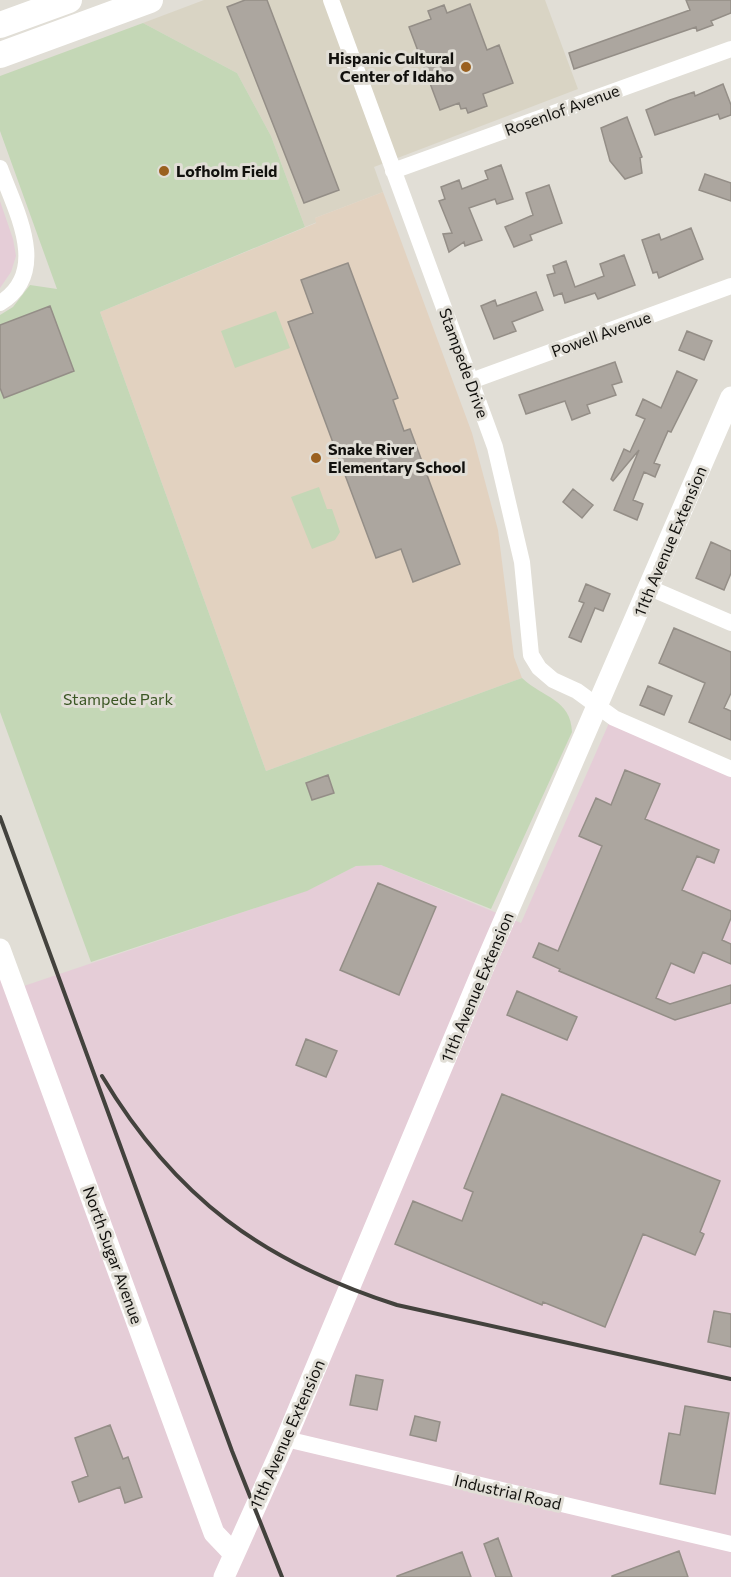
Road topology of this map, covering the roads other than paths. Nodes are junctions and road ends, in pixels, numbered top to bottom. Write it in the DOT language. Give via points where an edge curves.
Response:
graph roads {
  1 [pos="69,0"];
  2 [pos="150,0"];
  3 [pos="331,0"];
  4 [pos="0,25"];
  5 [pos="731,49"];
  6 [pos="0,56"];
  7 [pos="0,168"];
  8 [pos="393,171"];
  9 [pos="731,286"];
  10 [pos="0,303"];
  11 [pos="471,381"];
  12 [pos="731,397"];
  13 [pos="650,588"];
  14 [pos="731,623"];
  15 [pos="597,706"];
  16 [pos="731,769"];
  17 [pos="0,949"];
  18 [pos="286,1439"];
  19 [pos="731,1544"];
  20 [pos="234,1554"];
  21 [pos="224,1577"];
  1 -- 4 [label="main road"];
  2 -- 6 [label="main road"];
  3 -- 8 [label="street, Stampede Drive"];
  5 -- 8 [label="street, Rosenlof Avenue"];
  7 -- 10 [label="street" via="26,241 28,262 22,280"];
  8 -- 11 [label="street, Stampede Drive"];
  9 -- 11 [label="street, Powell Avenue"];
  11 -- 15 [label="street, Stampede Drive" via="495,447 511,508 522,561 531,655 553,680"];
  12 -- 13 [label="street, 11th Avenue Extension"];
  13 -- 14 [label="street"];
  13 -- 15 [label="street, 11th Avenue Extension"];
  15 -- 16 [label="street, Stampede Drive" via="614,718"];
  15 -- 18 [label="street, 11th Avenue Extension"];
  17 -- 20 [label="street, North Sugar Avenue" via="214,1533"];
  18 -- 19 [label="street, Industrial Road"];
  18 -- 20 [label="street, 11th Avenue Extension"];
  20 -- 21 [label="street, 11th Avenue Extension"];
}
